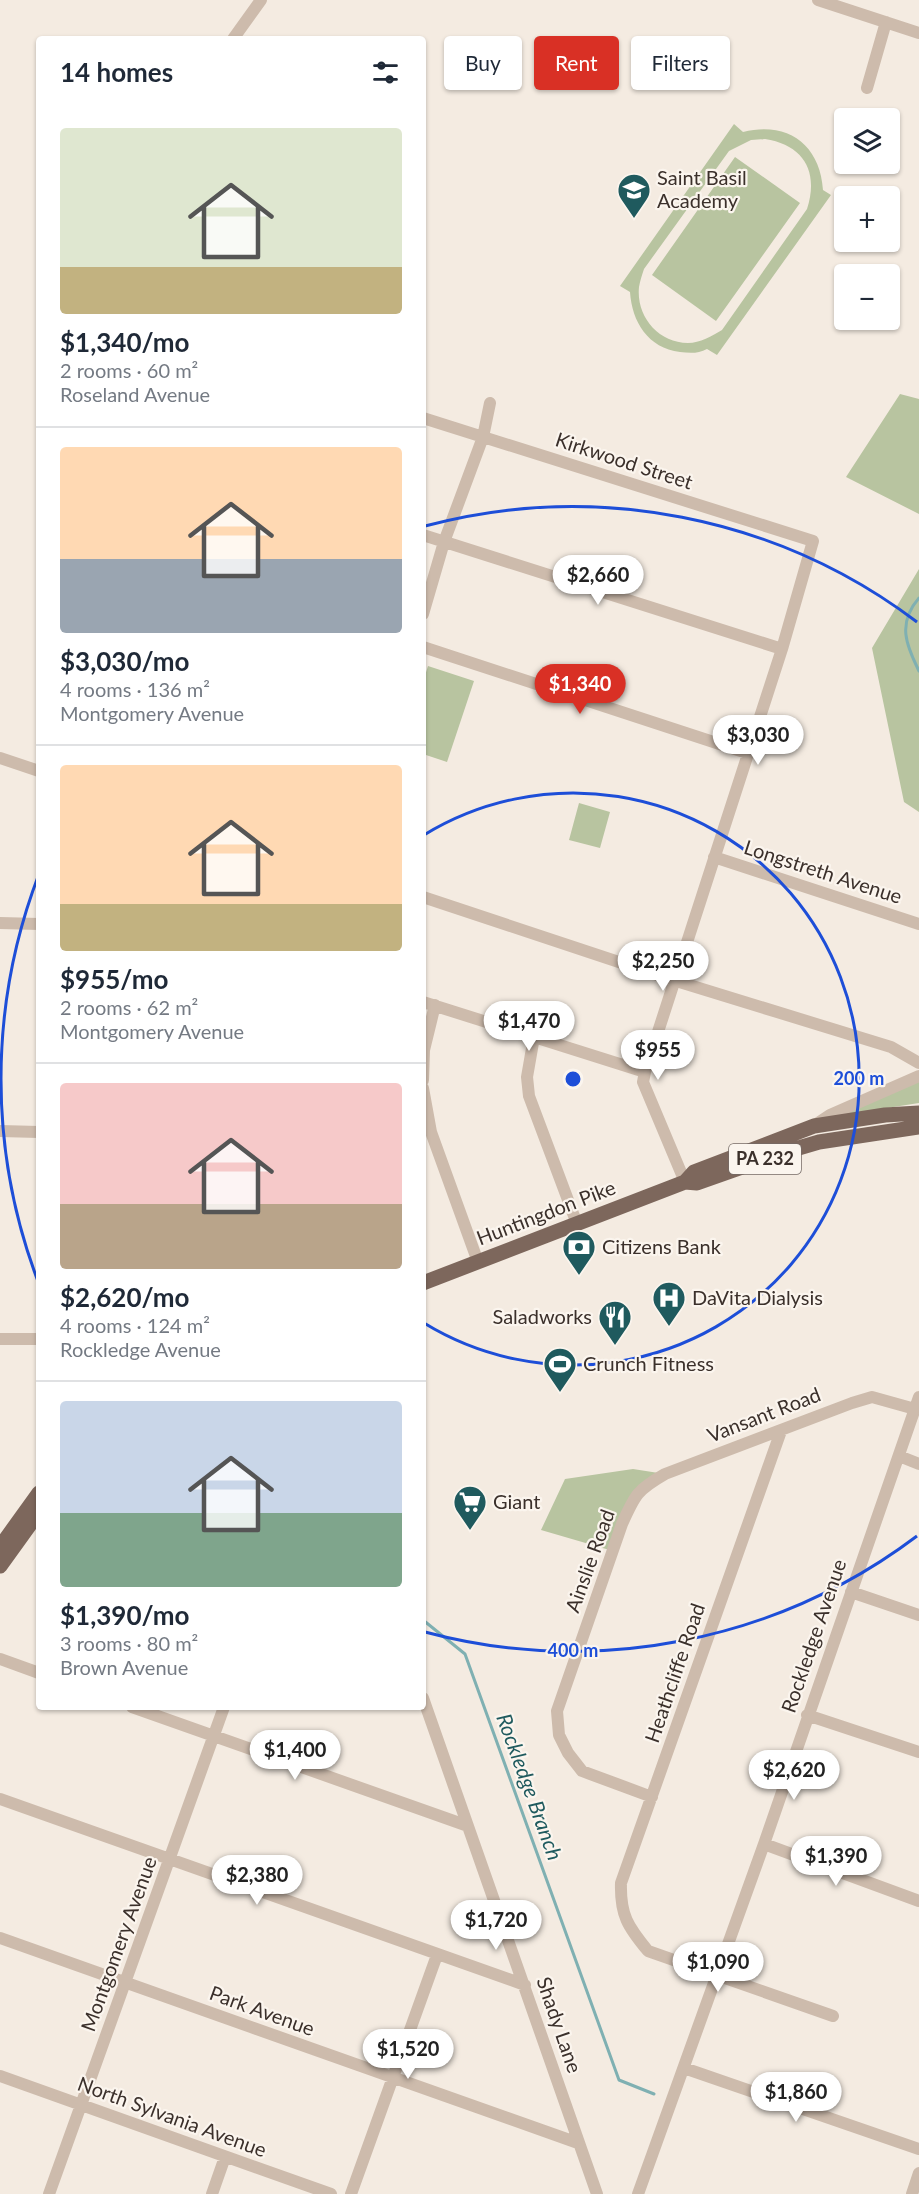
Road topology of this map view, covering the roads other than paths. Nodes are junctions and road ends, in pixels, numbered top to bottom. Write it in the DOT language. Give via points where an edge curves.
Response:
graph roads {
  1 [pos="261,0"];
  2 [pos="818,0"];
  3 [pos="886,22"];
  4 [pos="919,33"];
  5 [pos="235,36"];
  6 [pos="867,88"];
  7 [pos="490,403"];
  8 [pos="426,419"];
  9 [pos="483,437"];
  10 [pos="426,536"];
  11 [pos="444,542"];
  12 [pos="426,604"];
  13 [pos="426,648"];
  14 [pos="782,649"];
  15 [pos="747,753"];
  16 [pos="0,758"];
  17 [pos="36,770"];
  18 [pos="714,857"];
  19 [pos="426,898"];
  20 [pos="0,923"];
  21 [pos="36,924"];
  22 [pos="919,924"];
  23 [pos="673,980"];
  24 [pos="429,1003"];
  25 [pos="426,1031"];
  26 [pos="534,1037"];
  27 [pos="919,1063"];
  28 [pos="645,1072"];
  29 [pos="919,1076"];
  30 [pos="426,1104"];
  31 [pos="919,1113"];
  32 [pos="813,1126"];
  33 [pos="919,1127"];
  34 [pos="0,1131"];
  35 [pos="36,1131"];
  36 [pos="685,1182"];
  37 [pos="577,1224"];
  38 [pos="478,1262"];
  39 [pos="426,1282"];
  40 [pos="0,1339"];
  41 [pos="36,1339"];
  42 [pos="919,1396"];
  43 [pos="915,1409"];
  44 [pos="781,1431"];
  45 [pos="899,1456"];
  46 [pos="919,1464"];
  47 [pos="635,1496"];
  48 [pos="36,1497"];
  49 [pos="32,1531"];
  50 [pos="0,1546"];
  51 [pos="0,1566"];
  52 [pos="850,1592"];
  53 [pos="919,1615"];
  54 [pos="0,1659"];
  55 [pos="36,1672"];
  56 [pos="426,1707"];
  57 [pos="140,1710"];
  58 [pos="223,1710"];
  59 [pos="807,1715"];
  60 [pos="213,1737"];
  61 [pos="919,1752"];
  62 [pos="652,1797"];
  63 [pos="0,1799"];
  64 [pos="468,1826"];
  65 [pos="764,1844"];
  66 [pos="171,1859"];
  67 [pos="919,1901"];
  68 [pos="0,1938"];
  69 [pos="437,1955"];
  70 [pos="715,1976"];
  71 [pos="126,1983"];
  72 [pos="525,1985"];
  73 [pos="833,2016"];
  74 [pos="684,2068"];
  75 [pos="0,2076"];
  76 [pos="393,2078"];
  77 [pos="81,2106"];
  78 [pos="578,2143"];
  79 [pos="919,2149"];
  80 [pos="225,2157"];
  81 [pos="919,2173"];
  82 [pos="49,2194"];
  83 [pos="212,2194"];
  84 [pos="331,2194"];
  85 [pos="351,2194"];
  86 [pos="597,2194"];
  87 [pos="638,2194"];
  88 [pos="912,2194"];
  1 -- 5 [label="street"];
  2 -- 3 [label="street"];
  3 -- 4 [label="street"];
  3 -- 6 [label="street"];
  7 -- 9 [label="street"];
  8 -- 9 [label="street, Kirkwood Street"];
  9 -- 11 [label="street"];
  9 -- 14 [label="street, Kirkwood Street" via="813,542"];
  10 -- 11 [label="street"];
  11 -- 12 [label="street"];
  11 -- 14 [label="street"];
  13 -- 15 [label="street"];
  14 -- 15 [label="street"];
  15 -- 18 [label="street"];
  16 -- 17 [label="street"];
  18 -- 22 [label="street, Longstreth Avenue"];
  18 -- 23 [label="street"];
  19 -- 23 [label="street"];
  20 -- 21 [label="street"];
  23 -- 27 [label="street" via="891,1047"];
  23 -- 28 [label="street"];
  24 -- 25 [label="street"];
  24 -- 26 [label="street"];
  26 -- 28 [label="street"];
  26 -- 37 [label="street" via="527,1077 529,1096"];
  28 -- 36 [label="street" via="643,1082"];
  29 -- 32 [label="street"];
  30 -- 38 [label="street" via="431,1132"];
  31 -- 32 [label="main road, Huntingdon Pike / PA 232"];
  32 -- 36 [label="main road, Huntingdon Pike / PA 232" via="693,1173"];
  33 -- 36 [label="main road, Huntingdon Pike / PA 232" via="819,1142 697,1183"];
  34 -- 35 [label="street"];
  36 -- 37 [label="main road, Huntingdon Pike / PA 232"];
  37 -- 38 [label="main road, Huntingdon Pike / PA 232"];
  38 -- 39 [label="main road, Huntingdon Pike / PA 232"];
  40 -- 41 [label="street"];
  42 -- 43 [label="street, Rockledge Avenue"];
  43 -- 44 [label="street, Vansant Road" via="872,1397"];
  43 -- 45 [label="street, Rockledge Avenue"];
  44 -- 47 [label="street, Vansant Road" via="665,1474"];
  44 -- 62 [label="street, Heathcliffe Road"];
  45 -- 46 [label="street"];
  45 -- 52 [label="street, Rockledge Avenue"];
  47 -- 62 [label="street, Ainslie Road" via="557,1711 559,1735 582,1771"];
  48 -- 50 [label="main road"];
  49 -- 51 [label="main road"];
  52 -- 53 [label="street"];
  52 -- 59 [label="street, Rockledge Avenue"];
  54 -- 55 [label="street"];
  56 -- 64 [label="street, Shady Lane"];
  57 -- 60 [label="street"];
  58 -- 60 [label="street, Montgomery Avenue"];
  59 -- 61 [label="street"];
  59 -- 65 [label="street, Rockledge Avenue"];
  60 -- 64 [label="street"];
  60 -- 66 [label="street, Montgomery Avenue"];
  62 -- 70 [label="street, Heathcliffe Road" via="621,1883 620,1902 630,1930 648,1951"];
  63 -- 66 [label="street"];
  64 -- 72 [label="street, Shady Lane"];
  65 -- 67 [label="street"];
  65 -- 70 [label="street, Rockledge Avenue"];
  66 -- 69 [label="street"];
  66 -- 71 [label="street, Montgomery Avenue"];
  68 -- 71 [label="street, Park Avenue"];
  69 -- 72 [label="street"];
  69 -- 76 [label="street"];
  70 -- 73 [label="street"];
  70 -- 74 [label="street, Rockledge Avenue"];
  71 -- 76 [label="street, Park Avenue"];
  71 -- 77 [label="street, Montgomery Avenue"];
  72 -- 78 [label="street, Shady Lane"];
  74 -- 79 [label="street"];
  74 -- 87 [label="street, Rockledge Avenue"];
  75 -- 77 [label="street, North Sylvania Avenue"];
  76 -- 78 [label="street, Park Avenue"];
  76 -- 85 [label="street"];
  77 -- 80 [label="street, North Sylvania Avenue"];
  77 -- 82 [label="street, Montgomery Avenue"];
  78 -- 86 [label="street, Shady Lane"];
  80 -- 83 [label="street"];
  80 -- 84 [label="street, North Sylvania Avenue"];
  81 -- 88 [label="street"];
}
